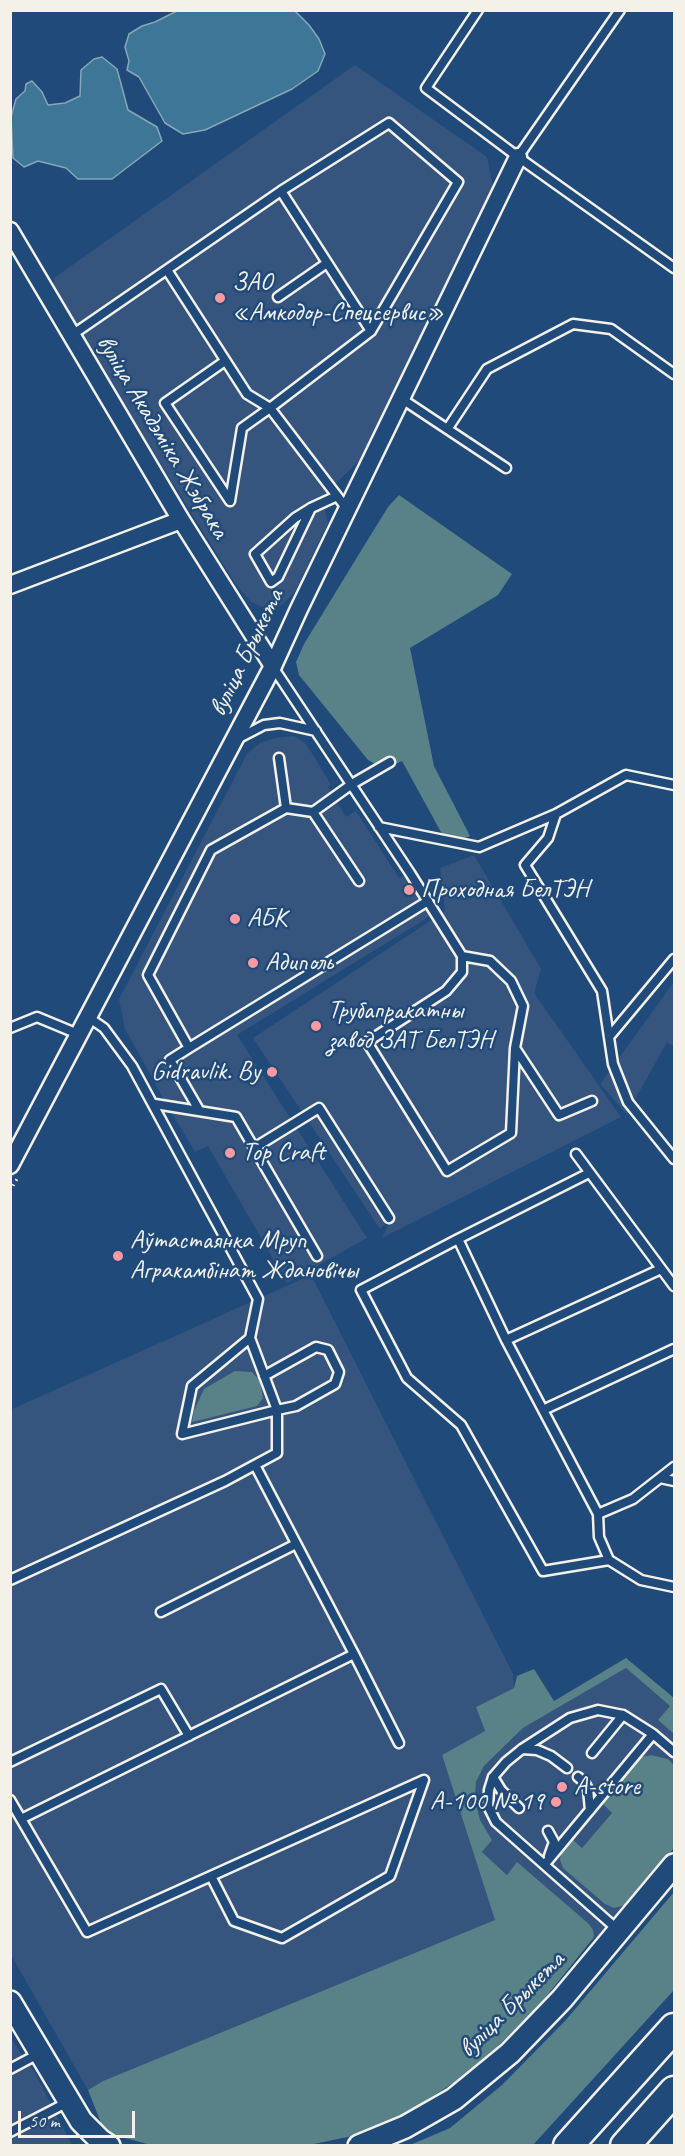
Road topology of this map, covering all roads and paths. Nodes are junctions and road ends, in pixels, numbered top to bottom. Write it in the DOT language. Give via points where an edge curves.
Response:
graph roads {
  1 [pos="478,10"];
  2 [pos="620,10"];
  3 [pos="518,157"];
  4 [pos="281,191"];
  5 [pos="10,231"];
  6 [pos="327,263"];
  7 [pos="675,268"];
  8 [pos="167,270"];
  9 [pos="278,297"];
  10 [pos="371,331"];
  11 [pos="72,335"];
  12 [pos="225,361"];
  13 [pos="675,374"];
  14 [pos="402,399"];
  15 [pos="270,408"];
  16 [pos="448,428"];
  17 [pos="506,468"];
  18 [pos="342,502"];
  19 [pos="311,508"];
  20 [pos="180,520"];
  21 [pos="10,585"];
  22 [pos="273,666"];
  23 [pos="315,730"];
  24 [pos="234,741"];
  25 [pos="279,758"];
  26 [pos="390,762"];
  27 [pos="351,784"];
  28 [pos="675,785"];
  29 [pos="286,808"];
  30 [pos="313,812"];
  31 [pos="556,814"];
  32 [pos="379,826"];
  33 [pos="359,881"];
  34 [pos="428,901"];
  35 [pos="462,956"];
  36 [pos="675,959"];
  37 [pos="87,1017"];
  38 [pos="10,1028"];
  39 [pos="78,1034"];
  40 [pos="609,1037"];
  41 [pos="189,1048"];
  42 [pos="515,1048"];
  43 [pos="592,1101"];
  44 [pos="155,1104"];
  45 [pos="199,1110"];
  46 [pos="254,1148"];
  47 [pos="576,1154"];
  48 [pos="675,1159"];
  49 [pos="10,1165"];
  50 [pos="589,1173"];
  51 [pos="389,1218"];
  52 [pos="458,1239"];
  53 [pos="317,1256"];
  54 [pos="661,1269"];
  55 [pos="675,1286"];
  56 [pos="250,1338"];
  57 [pos="506,1340"];
  58 [pos="675,1349"];
  59 [pos="264,1376"];
  60 [pos="277,1410"];
  61 [pos="543,1410"];
  62 [pos="255,1465"];
  63 [pos="675,1467"];
  64 [pos="660,1478"];
  65 [pos="675,1481"];
  66 [pos="598,1514"];
  67 [pos="296,1544"];
  68 [pos="609,1560"];
  69 [pos="10,1580"];
  70 [pos="675,1587"];
  71 [pos="161,1612"];
  72 [pos="354,1654"];
  73 [pos="623,1715"];
  74 [pos="653,1734"];
  75 [pos="189,1736"];
  76 [pos="399,1743"];
  77 [pos="522,1749"];
  78 [pos="675,1752"];
  79 [pos="592,1753"];
  80 [pos="10,1762"];
  81 [pos="567,1768"];
  82 [pos="493,1777"];
  83 [pos="578,1778"];
  84 [pos="10,1800"];
  85 [pos="519,1808"];
  86 [pos="590,1810"];
  87 [pos="21,1819"];
  88 [pos="548,1831"];
  89 [pos="545,1864"];
  90 [pos="675,1865"];
  91 [pos="211,1876"];
  92 [pos="619,1931"];
  93 [pos="10,2002"];
  94 [pos="675,2028"];
  95 [pos="41,2053"];
  96 [pos="10,2069"];
  97 [pos="675,2091"];
  98 [pos="68,2102"];
  99 [pos="10,2132"];
  100 [pos="109,2145"];
  101 [pos="359,2145"];
  102 [pos="568,2145"];
  103 [pos="625,2145"];
  1 -- 3 [label="lane" via="426,88"];
  2 -- 3 [label="lane"];
  3 -- 7 [label="lane"];
  3 -- 14 [label="street, вуліца Брыкета"];
  4 -- 6 [label="lane"];
  4 -- 8 [label="lane"];
  4 -- 10 [label="lane" via="389,123 458,182"];
  5 -- 11 [label="street, вуліца Акадэміка Жэбрака"];
  6 -- 9 [label="lane"];
  6 -- 10 [label="lane"];
  8 -- 11 [label="lane"];
  8 -- 12 [label="lane"];
  10 -- 15 [label="lane"];
  11 -- 20 [label="street, вуліца Акадэміка Жэбрака"];
  12 -- 15 [label="lane" via="247,394"];
  12 -- 15 [label="lane" via="165,403 230,501 242,428"];
  13 -- 16 [label="lane" via="611,329 573,324 486,369"];
  14 -- 16 [label="lane"];
  14 -- 18 [label="street, вуліца Брыкета"];
  15 -- 18 [label="lane"];
  16 -- 17 [label="lane"];
  18 -- 19 [label="lane"];
  18 -- 22 [label="street, вуліца Брыкета"];
  19 -- 19 [label="lane" via="255,554 271,582 278,577"];
  20 -- 21 [label="street"];
  20 -- 22 [label="street, вуліца Акадэміка Жэбрака"];
  22 -- 23 [label="lane"];
  22 -- 24 [label="street, вуліца Брыкета"];
  23 -- 24 [label="lane" via="280,723 264,725"];
  23 -- 27 [label="lane"];
  24 -- 37 [label="street, вуліца Брыкета"];
  25 -- 29 [label="lane"];
  26 -- 27 [label="lane"];
  27 -- 30 [label="lane"];
  27 -- 32 [label="lane"];
  28 -- 31 [label="lane" via="626,775"];
  29 -- 30 [label="lane"];
  29 -- 41 [label="lane" via="211,850 148,975"];
  30 -- 33 [label="lane"];
  31 -- 32 [label="lane" via="479,847"];
  31 -- 40 [label="lane" via="548,838 525,865 602,991"];
  32 -- 34 [label="lane"];
  34 -- 35 [label="lane"];
  34 -- 41 [label="lane"];
  35 -- 42 [label="lane" via="490,962 511,981 524,1006"];
  35 -- 42 [label="lane" via="462,972 446,991 367,1042 447,1171 511,1133"];
  36 -- 40 [label="lane"];
  37 -- 39 [label="street, вуліца Брыкета"];
  37 -- 44 [label="lane" via="104,1028"];
  38 -- 39 [label="lane" via="37,1017"];
  39 -- 49 [label="street, вуліца Брыкета"];
  40 -- 48 [label="lane" via="613,1064 628,1102"];
  41 -- 45 [label="lane" via="170,1060"];
  42 -- 43 [label="lane" via="560,1115"];
  44 -- 45 [label="lane"];
  44 -- 56 [label="lane" via="258,1299"];
  45 -- 46 [label="lane" via="236,1117"];
  46 -- 51 [label="lane" via="319,1108"];
  46 -- 53 [label="lane"];
  47 -- 50 [label="lane"];
  50 -- 52 [label="lane"];
  50 -- 54 [label="lane"];
  52 -- 57 [label="lane"];
  52 -- 68 [label="lane" via="361,1290 407,1378 461,1425 543,1571"];
  54 -- 55 [label="lane"];
  54 -- 57 [label="lane"];
  56 -- 59 [label="lane"];
  56 -- 60 [label="lane" via="192,1386 182,1434"];
  57 -- 61 [label="lane"];
  58 -- 61 [label="lane"];
  59 -- 60 [label="lane"];
  59 -- 60 [label="lane" via="316,1347 328,1350 339,1372 335,1384 296,1406"];
  60 -- 62 [label="lane" via="277,1453"];
  61 -- 66 [label="lane"];
  62 -- 67 [label="lane"];
  62 -- 69 [label="lane"];
  63 -- 64 [label="lane"];
  64 -- 65 [label="lane"];
  64 -- 66 [label="lane" via="633,1499"];
  66 -- 68 [label="lane" via="599,1537"];
  67 -- 71 [label="lane"];
  67 -- 72 [label="lane"];
  68 -- 70 [label="lane" via="641,1580"];
  72 -- 75 [label="lane"];
  72 -- 76 [label="lane"];
  73 -- 74 [label="lane"];
  73 -- 77 [label="lane" via="598,1710 570,1718"];
  73 -- 79 [label="lane"];
  74 -- 78 [label="lane"];
  74 -- 86 [label="lane"];
  75 -- 80 [label="lane" via="161,1689"];
  75 -- 87 [label="lane"];
  77 -- 81 [label="lane" via="537,1750"];
  77 -- 82 [label="lane"];
  82 -- 85 [label="lane"];
  82 -- 89 [label="lane" via="488,1806 496,1822"];
  83 -- 86 [label="lane" via="588,1789"];
  84 -- 87 [label="lane"];
  86 -- 89 [label="lane"];
  87 -- 91 [label="lane" via="87,1932"];
  88 -- 89 [label="lane" via="554,1842"];
  89 -- 92 [label="lane"];
  90 -- 92 [label="street, вуліца Брыкета"];
  91 -- 91 [label="lane" via="234,1921 282,1938 390,1876 424,1780"];
  92 -- 101 [label="street, вуліца Брыкета" via="510,2053 454,2099 405,2127"];
  93 -- 95 [label="street"];
  94 -- 102 [label="highway"];
  95 -- 96 [label="lane"];
  95 -- 98 [label="street"];
  97 -- 103 [label="highway"];
  98 -- 99 [label="lane"];
  98 -- 100 [label="street" via="81,2121"];
}
